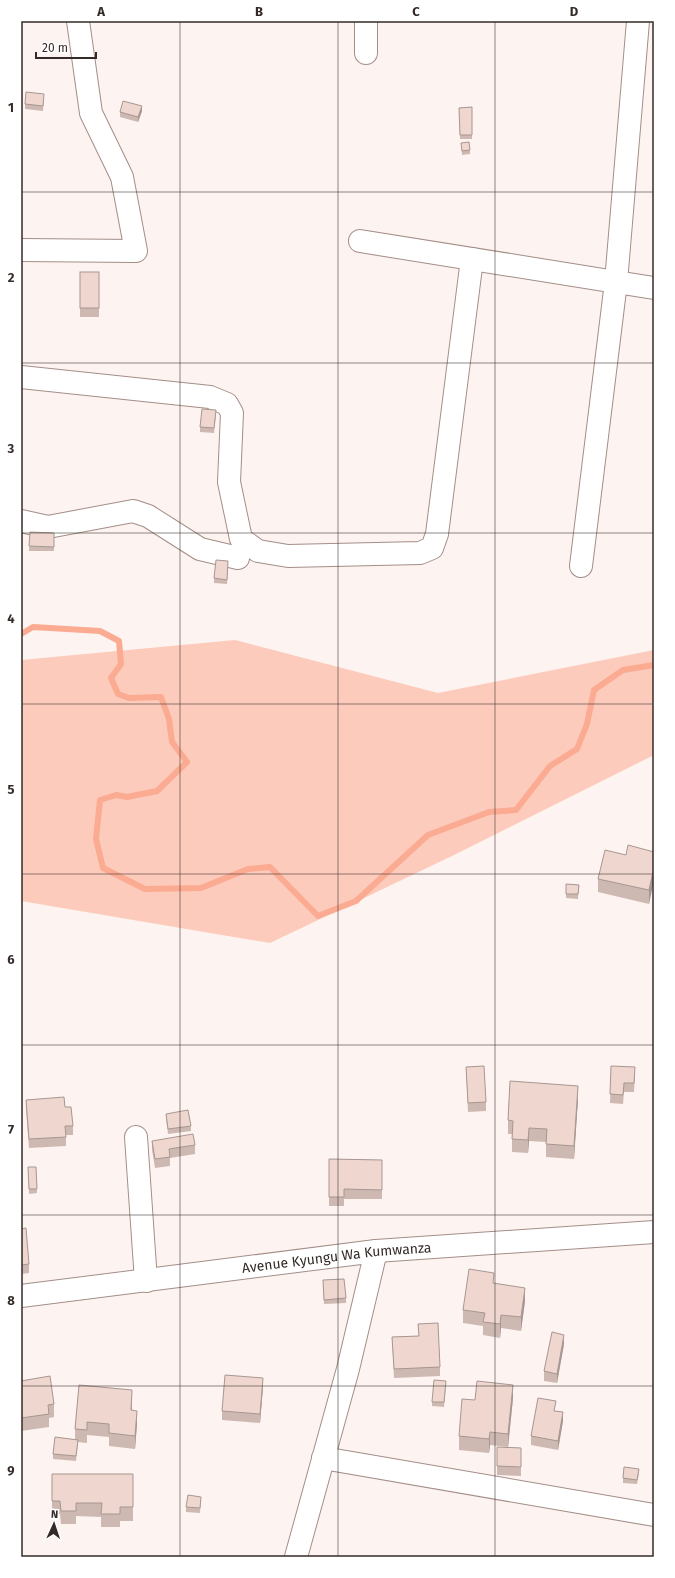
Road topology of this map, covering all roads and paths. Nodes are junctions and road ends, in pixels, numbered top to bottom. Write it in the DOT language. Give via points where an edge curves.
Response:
graph roads {
  1 [pos="78,21"];
  2 [pos="366,21"];
  3 [pos="638,21"];
  4 [pos="366,53"];
  5 [pos="360,240"];
  6 [pos="21,250"];
  7 [pos="472,259"];
  8 [pos="616,282"];
  9 [pos="654,288"];
  10 [pos="21,377"];
  11 [pos="21,521"];
  12 [pos="238,558"];
  13 [pos="581,566"];
  14 [pos="136,1137"];
  15 [pos="654,1232"];
  16 [pos="376,1251"];
  17 [pos="146,1280"];
  18 [pos="21,1296"];
  19 [pos="323,1458"];
  20 [pos="654,1515"];
  21 [pos="296,1557"];
  1 -- 6 [label="street" via="91,113 122,177 136,250"];
  2 -- 4 [label="street"];
  3 -- 8 [label="street"];
  5 -- 7 [label="street"];
  7 -- 8 [label="street"];
  7 -- 10 [label="street" via="437,534 432,548 420,553 288,556 258,551 241,539 238,527 229,482 232,413 227,404 210,396"];
  8 -- 9 [label="street"];
  8 -- 13 [label="street"];
  11 -- 12 [label="street" via="48,527 133,511 148,516 200,549"];
  14 -- 17 [label="street"];
  15 -- 16 [label="street, Avenue Kyungu Wa Kumwanza"];
  16 -- 17 [label="street, Avenue Kyungu Wa Kumwanza"];
  16 -- 19 [label="street" via="348,1369"];
  17 -- 18 [label="street, Avenue Kyungu Wa Kumwanza"];
  19 -- 20 [label="street"];
  19 -- 21 [label="street"];
}
